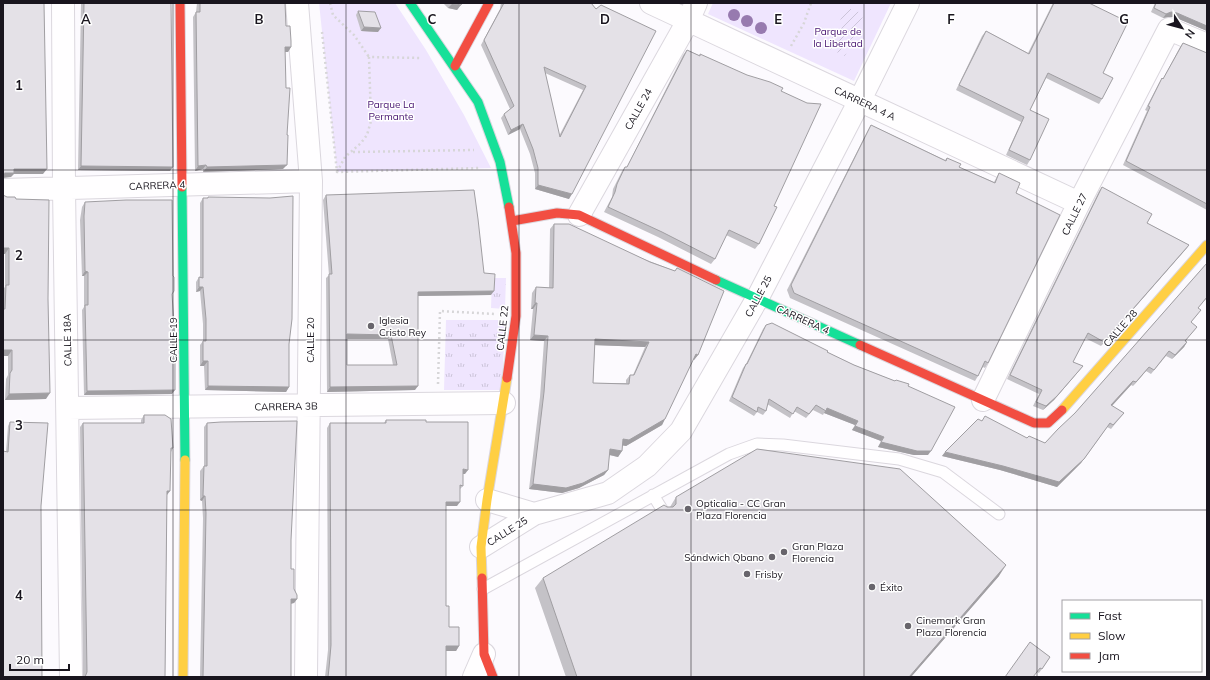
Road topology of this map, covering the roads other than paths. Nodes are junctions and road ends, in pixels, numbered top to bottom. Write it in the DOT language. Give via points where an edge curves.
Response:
graph roads {
  1 [pos="63,3"];
  2 [pos="180,3"];
  3 [pos="297,3"];
  4 [pos="410,3"];
  5 [pos="489,3"];
  6 [pos="651,3"];
  7 [pos="908,3"];
  8 [pos="692,12"];
  9 [pos="1207,45"];
  10 [pos="455,66"];
  11 [pos="860,100"];
  12 [pos="311,181"];
  13 [pos="183,185"];
  14 [pos="64,188"];
  15 [pos="3,190"];
  16 [pos="1080,203"];
  17 [pos="579,215"];
  18 [pos="512,221"];
  19 [pos="1207,246"];
  20 [pos="757,299"];
  21 [pos="983,400"];
  22 [pos="504,403"];
  23 [pos="309,406"];
  24 [pos="184,407"];
  25 [pos="68,408"];
  26 [pos="1048,423"];
  27 [pos="653,495"];
  28 [pos="487,500"];
  29 [pos="664,511"];
  30 [pos="534,514"];
  31 [pos="999,514"];
  32 [pos="481,547"];
  33 [pos="483,589"];
  34 [pos="484,654"];
  35 [pos="71,677"];
  36 [pos="184,677"];
  37 [pos="306,677"];
  38 [pos="474,677"];
  39 [pos="493,677"];
  1 -- 14 [label="street, CALLE 18A"];
  2 -- 13 [label="main road, CALLE 19"];
  3 -- 12 [label="street, CALLE 20"];
  4 -- 10 [label="main road, CALLE 22"];
  5 -- 10 [label="main road"];
  6 -- 8 [label="street, CARRERA 4 A"];
  7 -- 11 [label="street, CALLE 25"];
  8 -- 11 [label="street, CARRERA 4 A"];
  8 -- 17 [label="street, CALLE 24"];
  9 -- 16 [label="street, CALLE 27" via="1169,29"];
  10 -- 18 [label="main road, CALLE 22" via="478,102 500,162"];
  11 -- 16 [label="street, CARRERA 4 A"];
  11 -- 20 [label="street, CALLE 25"];
  12 -- 13 [label="street, CARRERA 4"];
  12 -- 23 [label="street, CALLE 20"];
  13 -- 14 [label="street, CARRERA 4"];
  13 -- 24 [label="main road, CALLE 19"];
  14 -- 15 [label="street, CARRERA 4"];
  14 -- 25 [label="street, CALLE 18A"];
  16 -- 21 [label="street, CALLE 27"];
  17 -- 18 [label="main road, CARRERA 4" via="557,212"];
  17 -- 20 [label="main road, CARRERA 4"];
  18 -- 22 [label="main road, CALLE 22" via="516,253 516,316"];
  19 -- 26 [label="main road, CALLE 28"];
  20 -- 21 [label="main road, CARRERA 4"];
  20 -- 30 [label="street, CALLE 25" via="681,432 647,466 608,493"];
  21 -- 26 [label="main road, CARRERA 4" via="1034,422"];
  22 -- 23 [label="street, CARRERA 3B"];
  22 -- 28 [label="main road, CALLE 22"];
  23 -- 24 [label="street, CARRERA 3B"];
  23 -- 37 [label="street, CALLE 20"];
  24 -- 25 [label="street, CARRERA 3B"];
  24 -- 36 [label="main road, CALLE 19"];
  25 -- 35 [label="street, CALLE 18A"];
  27 -- 29 [label="lane"];
  27 -- 31 [label="lane" via="729,454 756,444 783,445 899,459 943,472"];
  27 -- 33 [label="lane"];
  28 -- 30 [label="street, CALLE 25"];
  28 -- 32 [label="main road, CALLE 22"];
  30 -- 32 [label="street, CALLE 25"];
  32 -- 33 [label="main road, CALLE 22"];
  33 -- 34 [label="main road, CALLE 22"];
  34 -- 38 [label="street"];
  34 -- 39 [label="main road, CALLE 22"];
}
